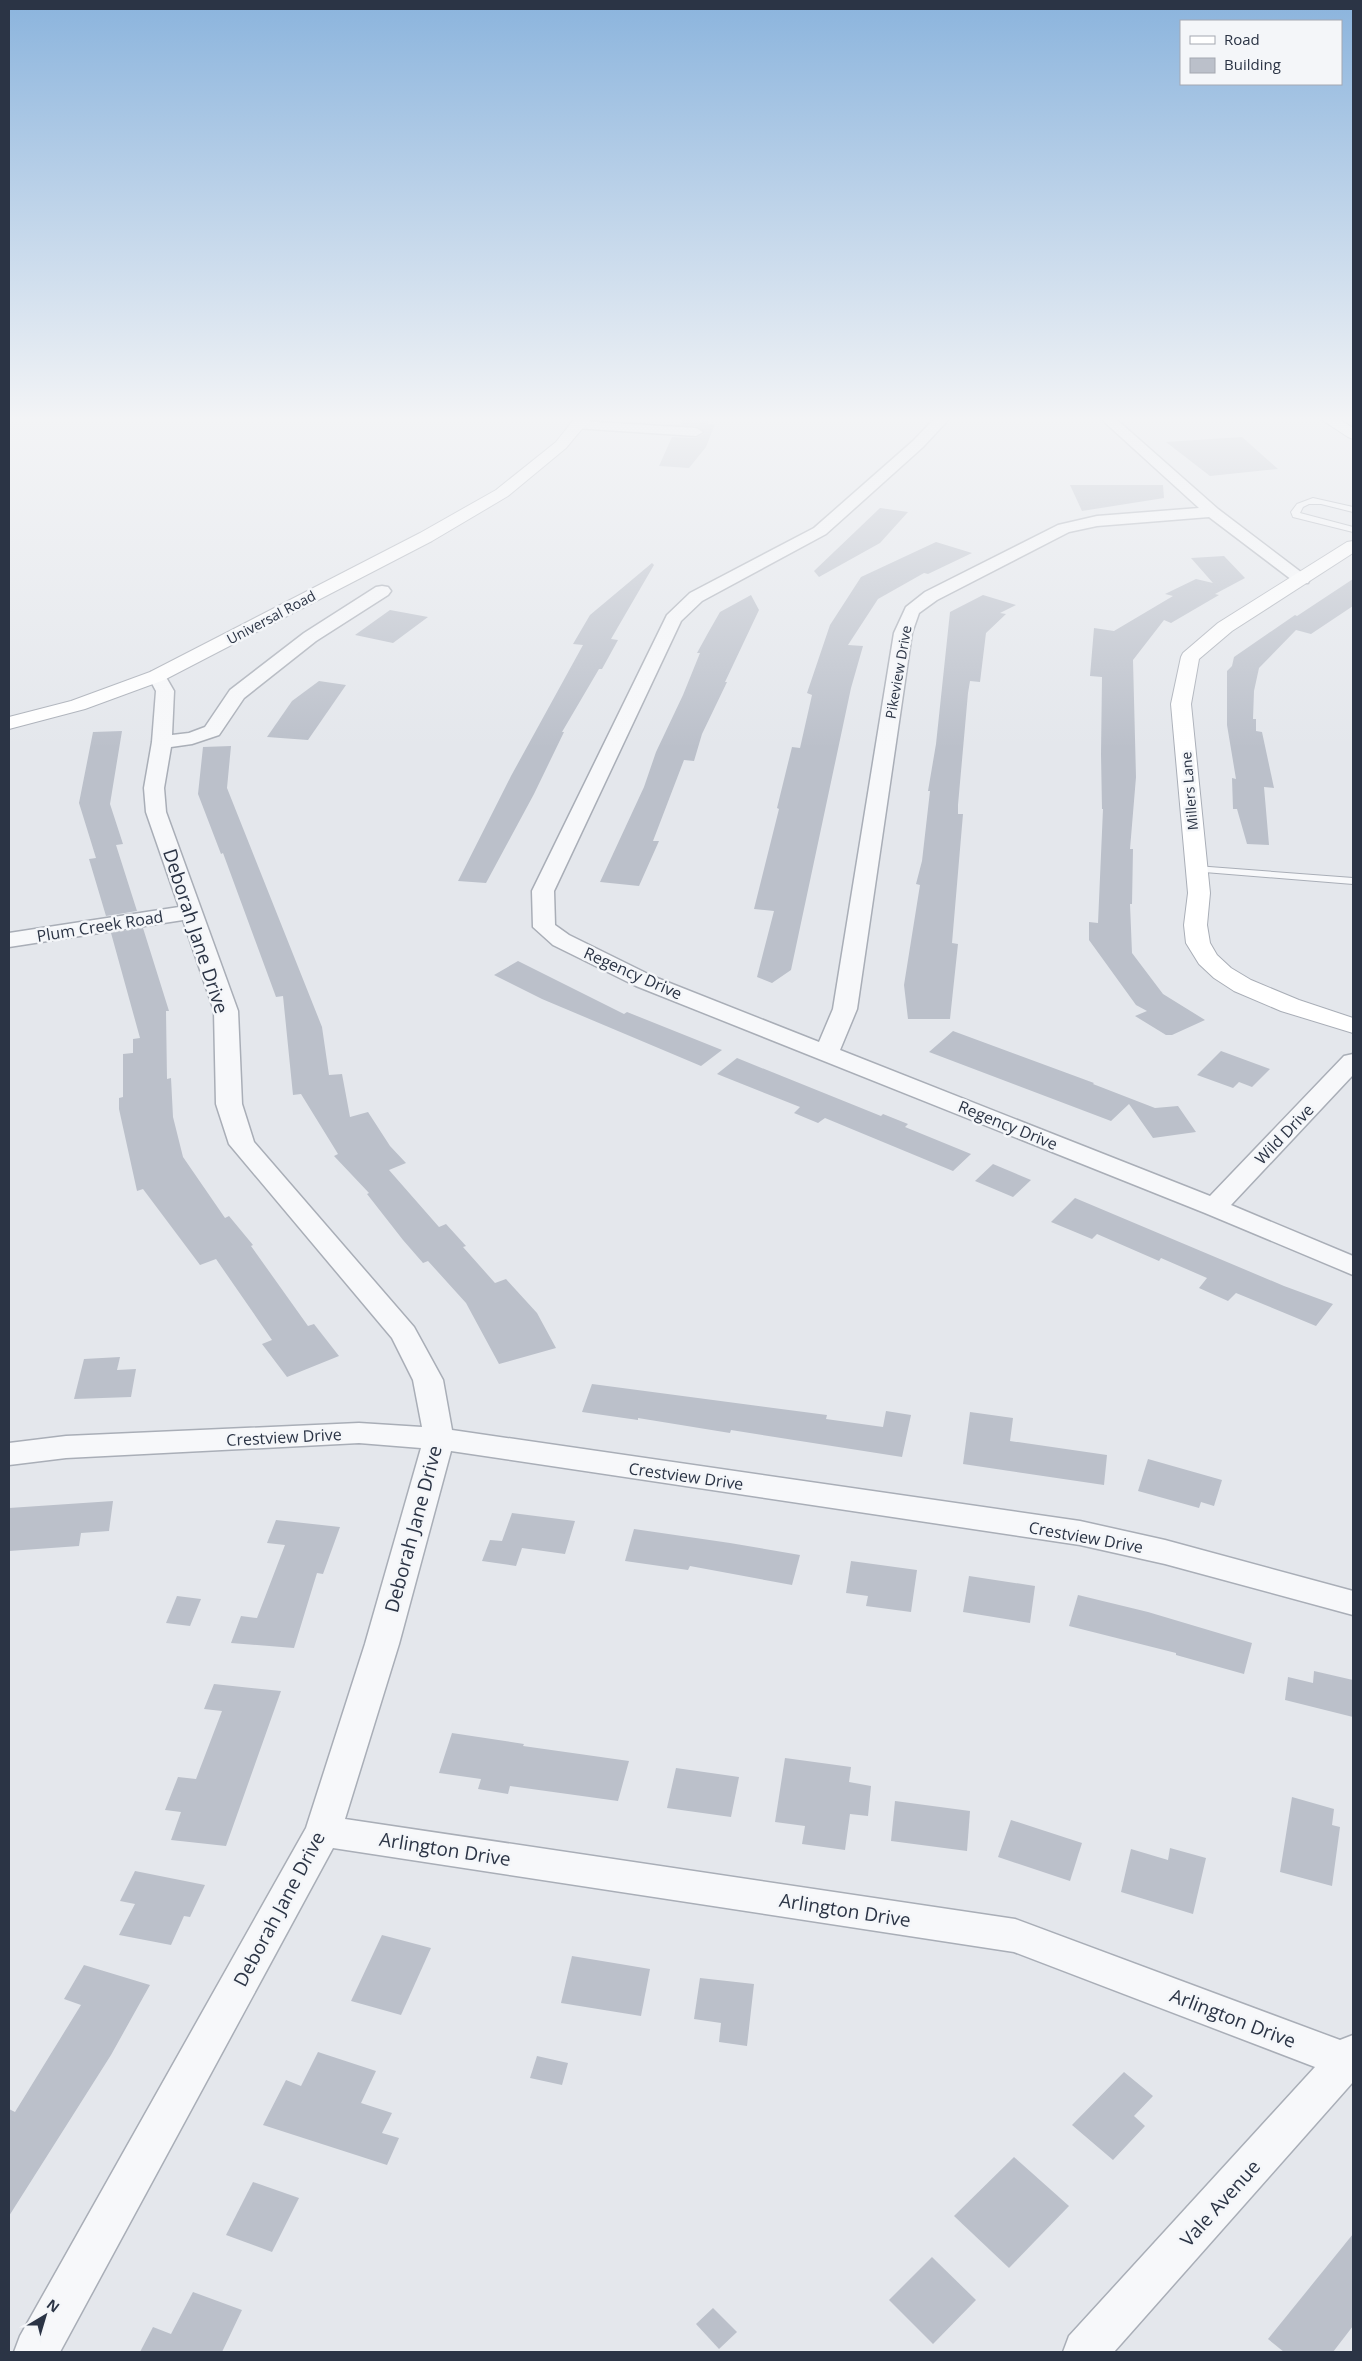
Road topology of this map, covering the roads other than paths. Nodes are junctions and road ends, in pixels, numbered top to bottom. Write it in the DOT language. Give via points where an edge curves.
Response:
graph roads {
  1 [pos="441,528"];
  2 [pos="824,528"];
  3 [pos="1064,528"];
  4 [pos="1234,528"];
  5 [pos="1353,546"];
  6 [pos="1302,579"];
  7 [pos="382,591"];
  8 [pos="157,676"];
  9 [pos="9,723"];
  10 [pos="162,742"];
  11 [pos="1196,869"];
  12 [pos="1353,881"];
  13 [pos="191,912"];
  14 [pos="9,940"];
  15 [pos="1353,1026"];
  16 [pos="827,1052"];
  17 [pos="1353,1061"];
  18 [pos="1214,1207"];
  19 [pos="1353,1266"];
  20 [pos="439,1439"];
  21 [pos="9,1454"];
  22 [pos="1353,1603"];
  23 [pos="323,1831"];
  24 [pos="1351,2057"];
  25 [pos="36,2352"];
  26 [pos="1085,2352"];
  1 -- 8 [label="main road, Universal Road"];
  2 -- 16 [label="street, Regency Drive" via="696,597 673,619 543,891 544,927 561,940 644,981"];
  3 -- 16 [label="street, Pikeview Drive" via="931,596 909,612 903,633 845,1009"];
  4 -- 6 [label="street"];
  5 -- 6 [label="main road, Millers Lane"];
  6 -- 11 [label="main road, Millers Lane" via="1225,627 1190,657 1180,704"];
  7 -- 10 [label="street" via="310,637 237,694 212,731 192,738"];
  8 -- 9 [label="main road, Universal Road" via="78,705"];
  8 -- 10 [label="street, Deborah Jane Drive" via="165,691"];
  10 -- 13 [label="street, Deborah Jane Drive" via="154,788 156,812"];
  11 -- 12 [label="lane"];
  11 -- 15 [label="main road, Millers Lane" via="1198,943 1209,961 1234,982"];
  13 -- 14 [label="street, Plum Creek Road"];
  13 -- 20 [label="street, Deborah Jane Drive" via="226,1011 229,1104 242,1144 404,1334 428,1380"];
  16 -- 18 [label="street, Regency Drive"];
  17 -- 18 [label="street, Wild Drive"];
  18 -- 19 [label="street, Regency Drive"];
  20 -- 21 [label="street, Crestview Drive" via="359,1433 66,1447"];
  20 -- 22 [label="street, Crestview Drive" via="1080,1533 1165,1552"];
  20 -- 23 [label="street, Deborah Jane Drive" via="382,1644"];
  23 -- 24 [label="street, Arlington Drive" via="1015,1936"];
  23 -- 25 [label="street, Deborah Jane Drive"];
  24 -- 26 [label="street, Vale Avenue"];
}
